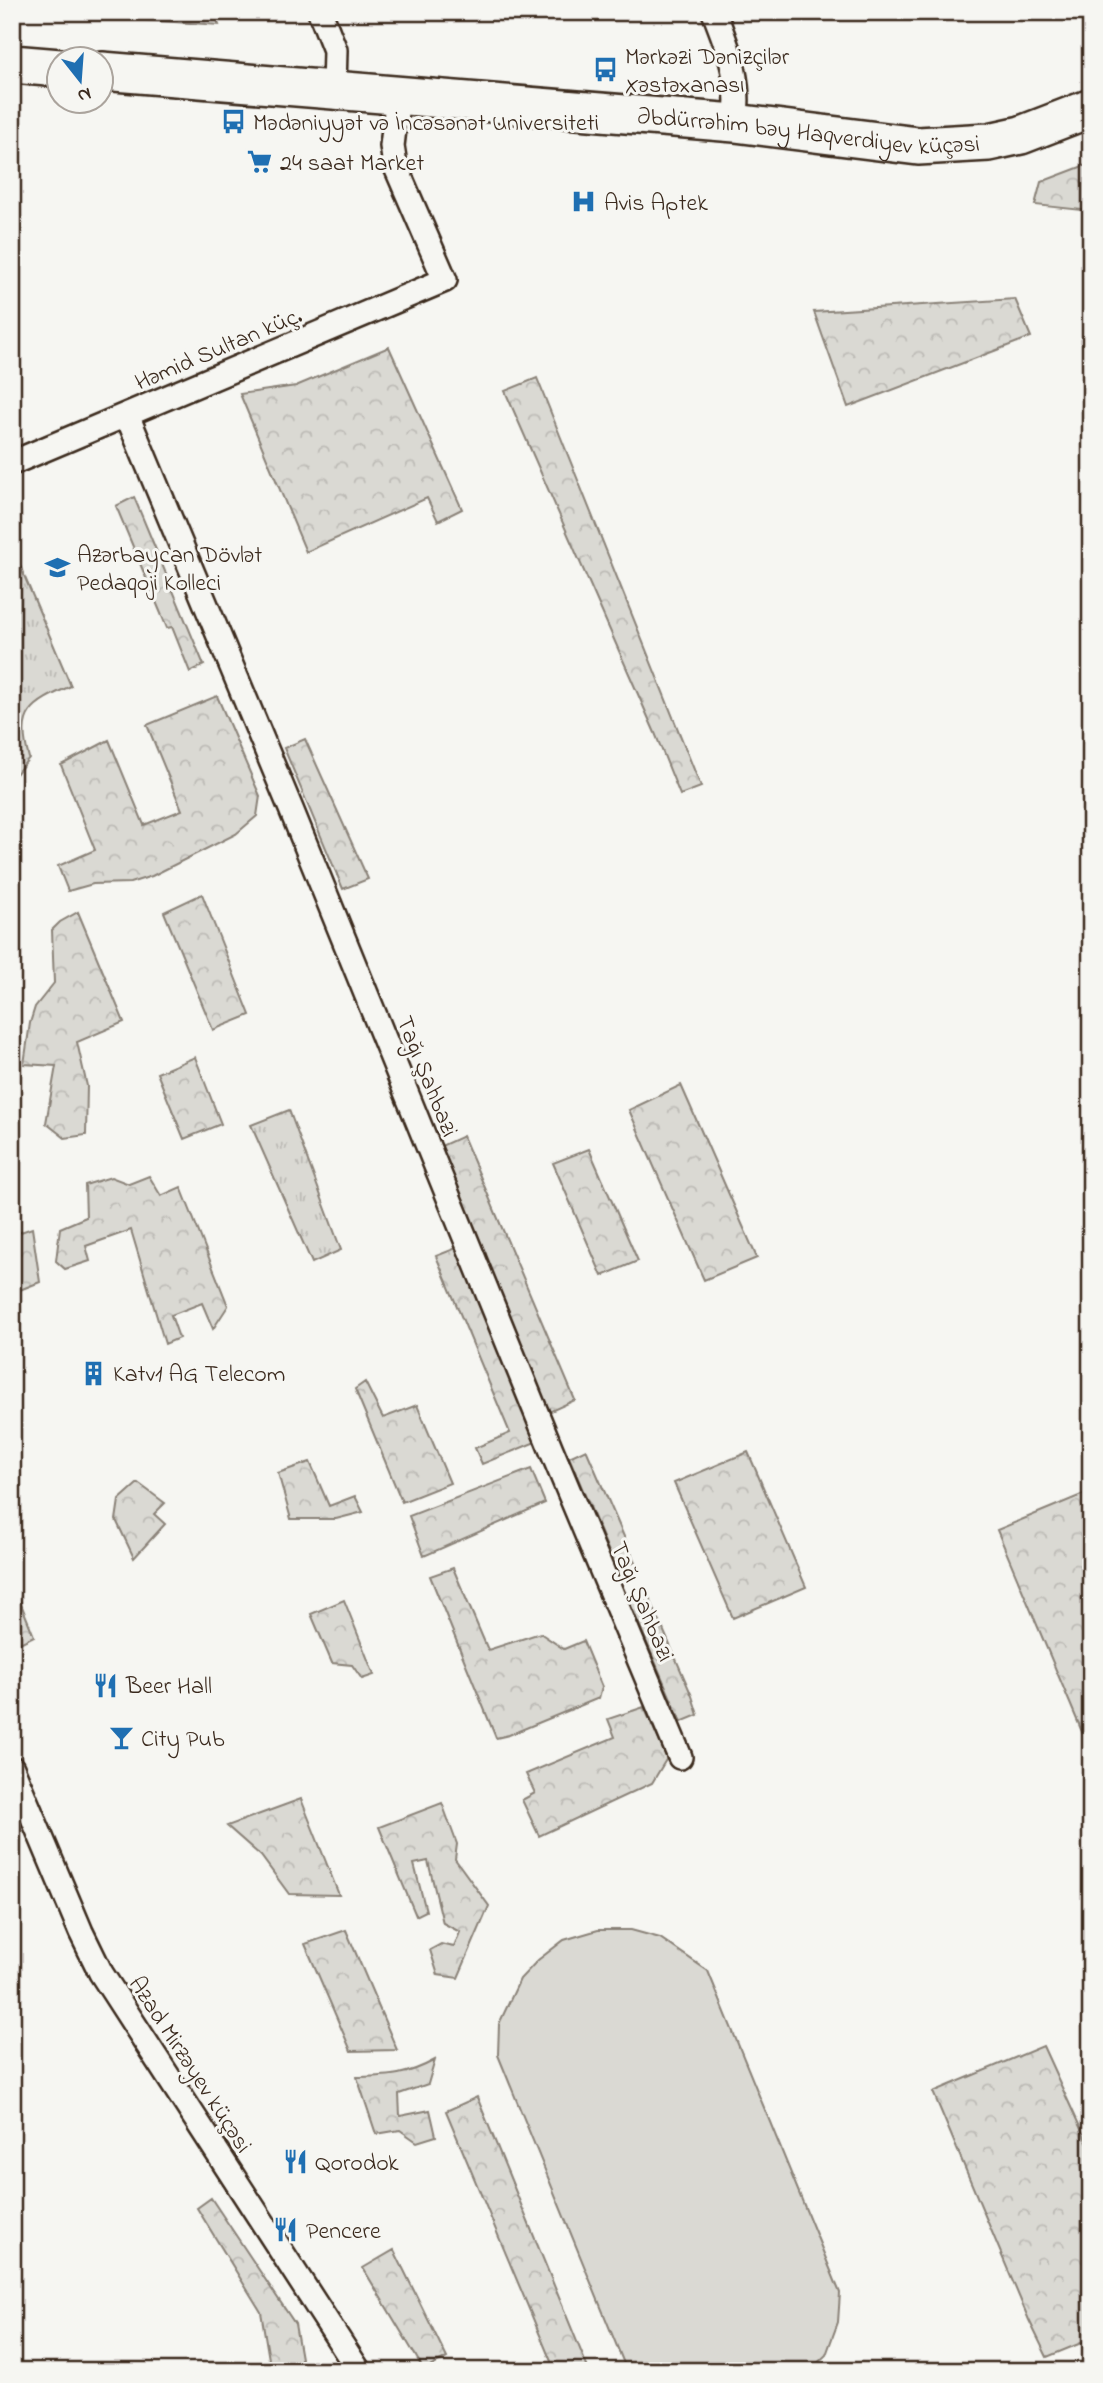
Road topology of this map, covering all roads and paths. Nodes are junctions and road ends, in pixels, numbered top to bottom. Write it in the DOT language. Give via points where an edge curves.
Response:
graph roads {
  1 [pos="320,12"];
  2 [pos="715,12"];
  3 [pos="12,64"];
  4 [pos="46,67"];
  5 [pos="116,72"];
  6 [pos="334,89"];
  7 [pos="398,95"];
  8 [pos="1091,108"];
  9 [pos="735,123"];
  10 [pos="127,415"];
  11 [pos="12,463"];
  12 [pos="680,1757"];
  13 [pos="12,1768"];
  14 [pos="359,2371"];
  1 -- 6 [label="street" via="335,50"];
  2 -- 9 [label="street" via="736,74"];
  3 -- 4 [label="main road"];
  5 -- 6 [label="main road, Əbdürrəhim bəy Haqverdiyev küçəsi"];
  6 -- 7 [label="main road, Əbdürrəhim bəy Haqverdiyev küçəsi"];
  7 -- 9 [label="main road, Əbdürrəhim bəy Haqverdiyev küçəsi"];
  7 -- 10 [label="street, Həmid Sultan küç." via="392,146 395,165 445,280"];
  8 -- 9 [label="main road, Əbdürrəhim bəy Haqverdiyev küçəsi" via="1021,135 950,146 869,141"];
  10 -- 11 [label="street, Həmid Sultan küç."];
  10 -- 12 [label="street, Tağı Şahbazi"];
  13 -- 14 [label="street, Azad Mirzəyev küçəsi" via="101,1973"];
}
